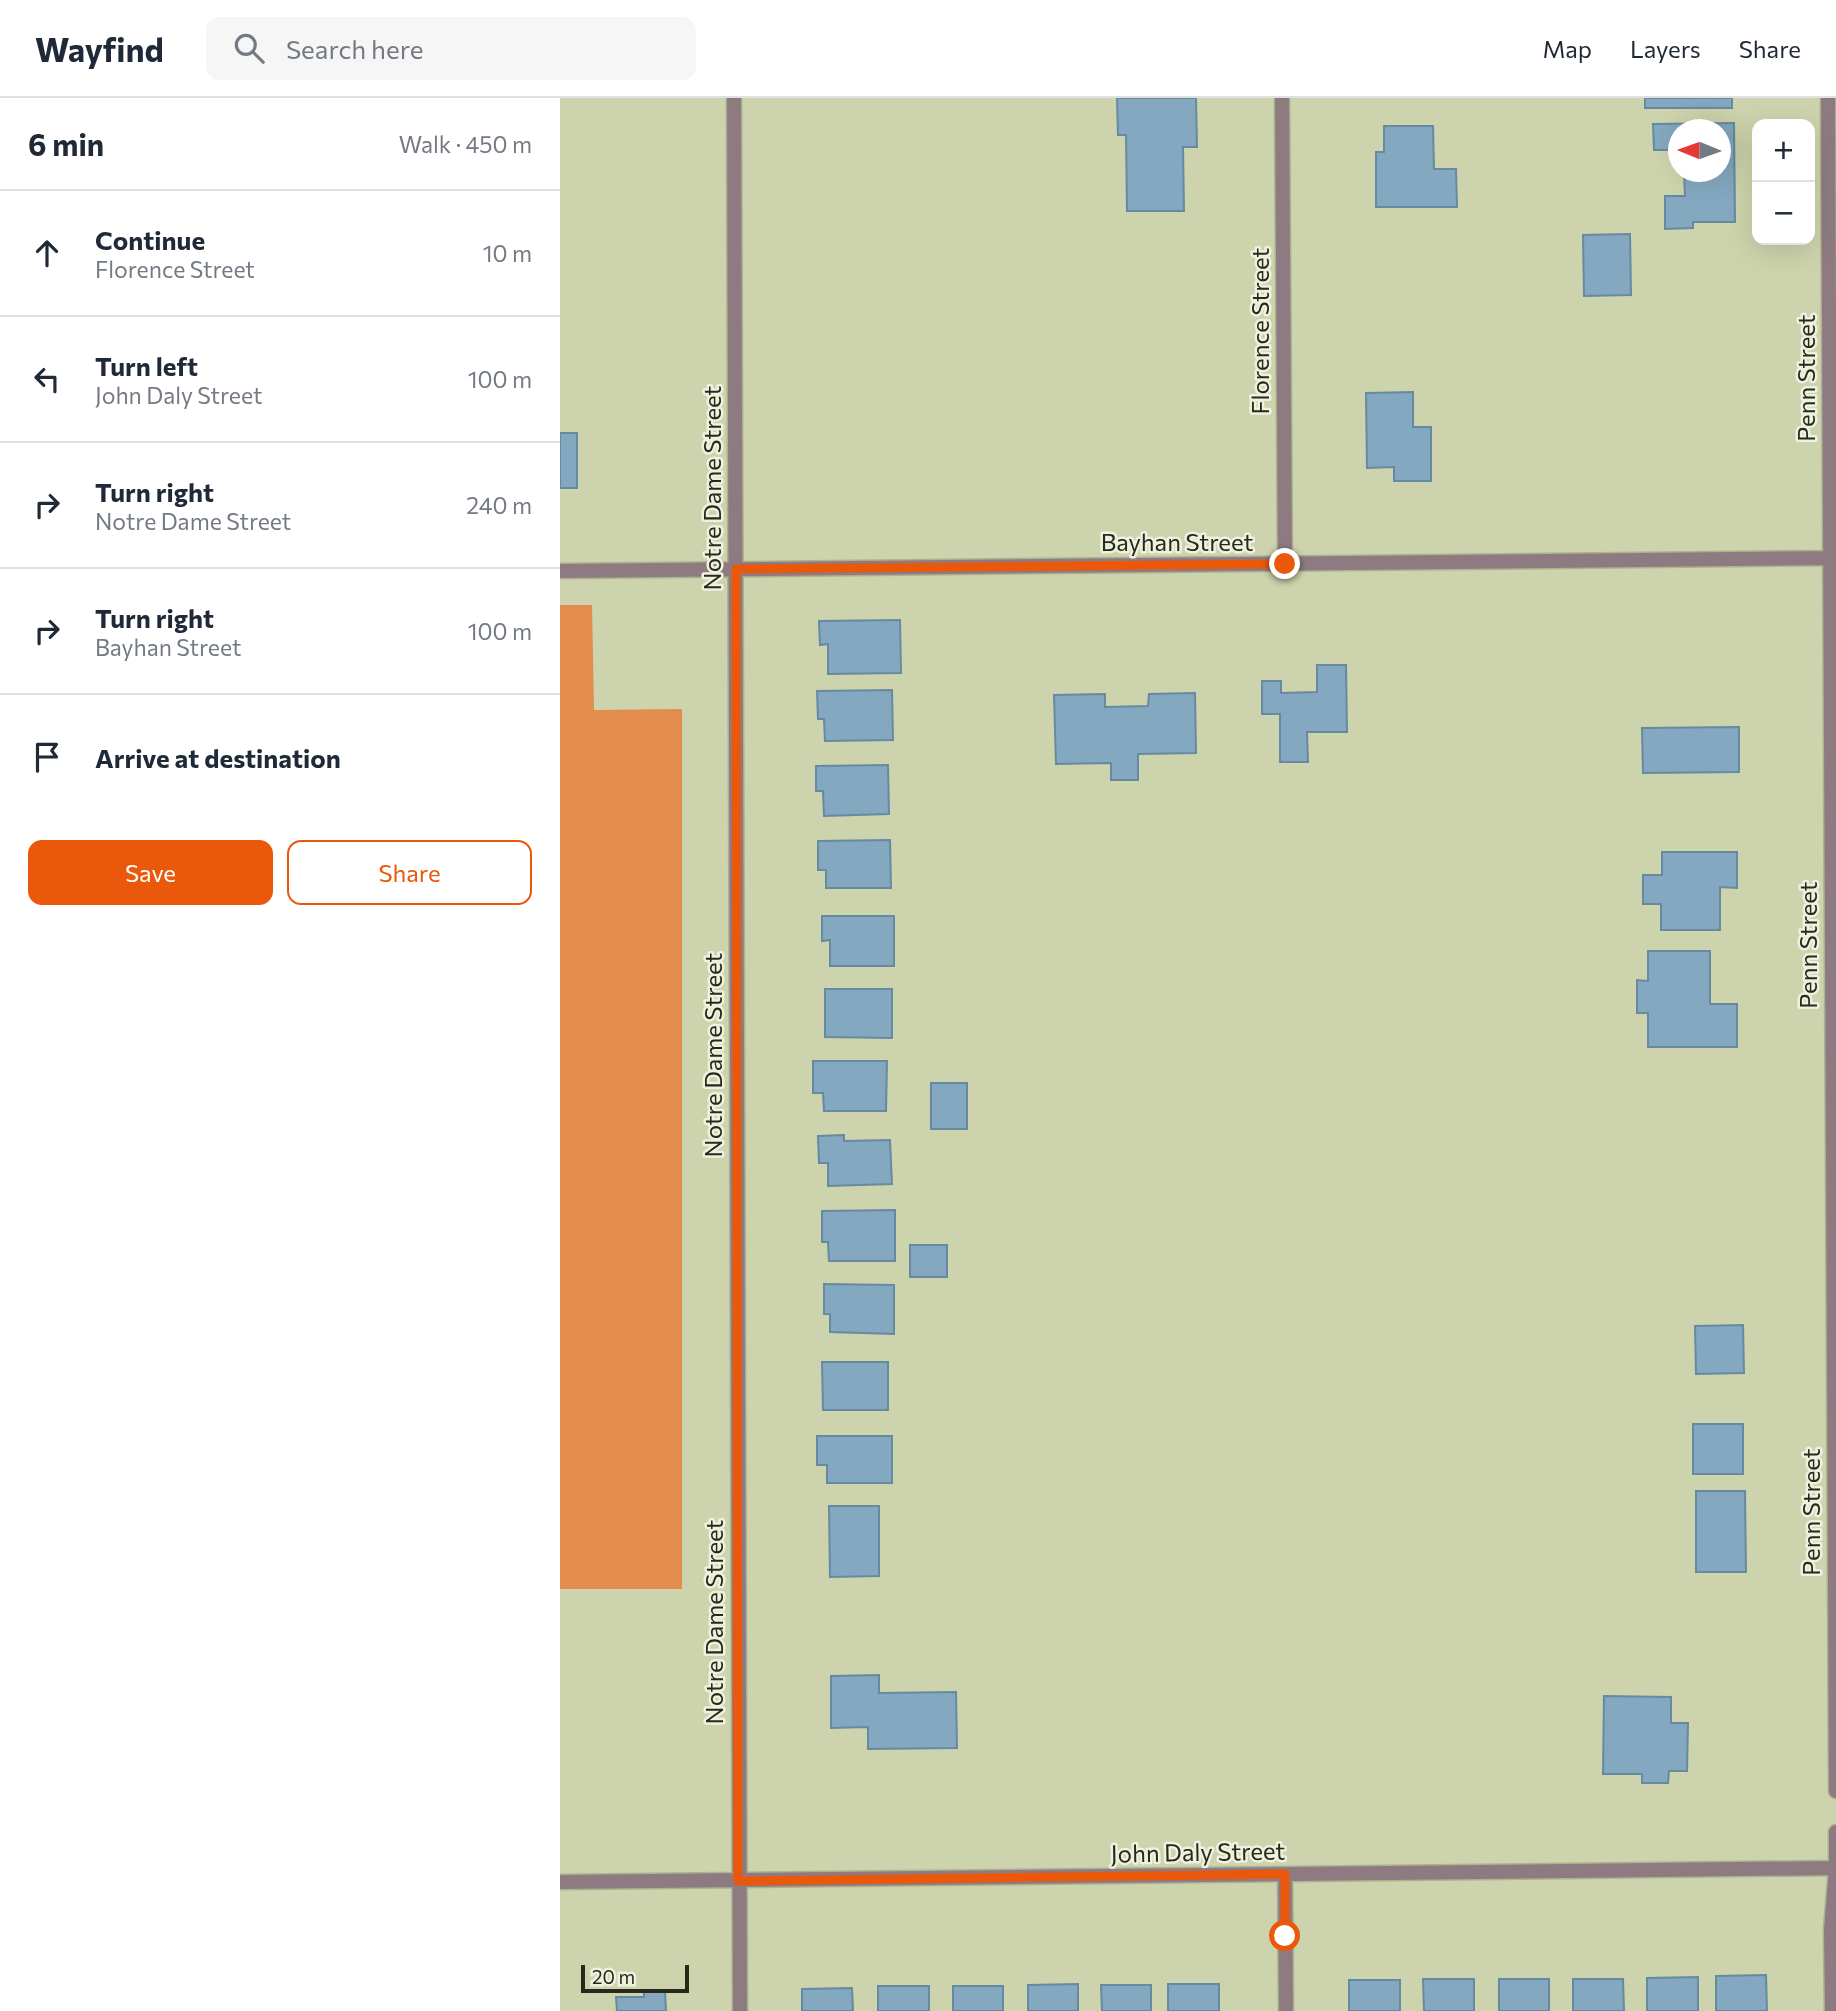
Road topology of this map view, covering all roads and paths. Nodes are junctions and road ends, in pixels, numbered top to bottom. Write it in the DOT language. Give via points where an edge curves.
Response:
graph roads {
  1 [pos="734,98"];
  2 [pos="1282,98"];
  3 [pos="1828,98"];
  4 [pos="1833,558"];
  5 [pos="1285,564"];
  6 [pos="736,569"];
  7 [pos="560,571"];
  8 [pos="1836,1791"];
  9 [pos="1836,1832"];
  10 [pos="1836,1868"];
  11 [pos="1285,1874"];
  12 [pos="738,1881"];
  13 [pos="560,1882"];
  14 [pos="740,2011"];
  15 [pos="1286,2011"];
  16 [pos="1832,2011"];
  1 -- 6 [label="street, Notre Dame Street"];
  2 -- 5 [label="street, Florence Street"];
  3 -- 4 [label="street, Penn Street"];
  4 -- 5 [label="street, Bayhan Street"];
  4 -- 8 [label="street, Penn Street"];
  5 -- 6 [label="street, Bayhan Street"];
  6 -- 7 [label="street, Bayhan Street"];
  6 -- 12 [label="street, Notre Dame Street"];
  9 -- 10 [label="street"];
  10 -- 11 [label="street, John Daly Street"];
  10 -- 16 [label="street"];
  11 -- 12 [label="street, John Daly Street"];
  11 -- 15 [label="street"];
  12 -- 13 [label="street, John Daly Street"];
  12 -- 14 [label="street, Notre Dame Street"];
}
